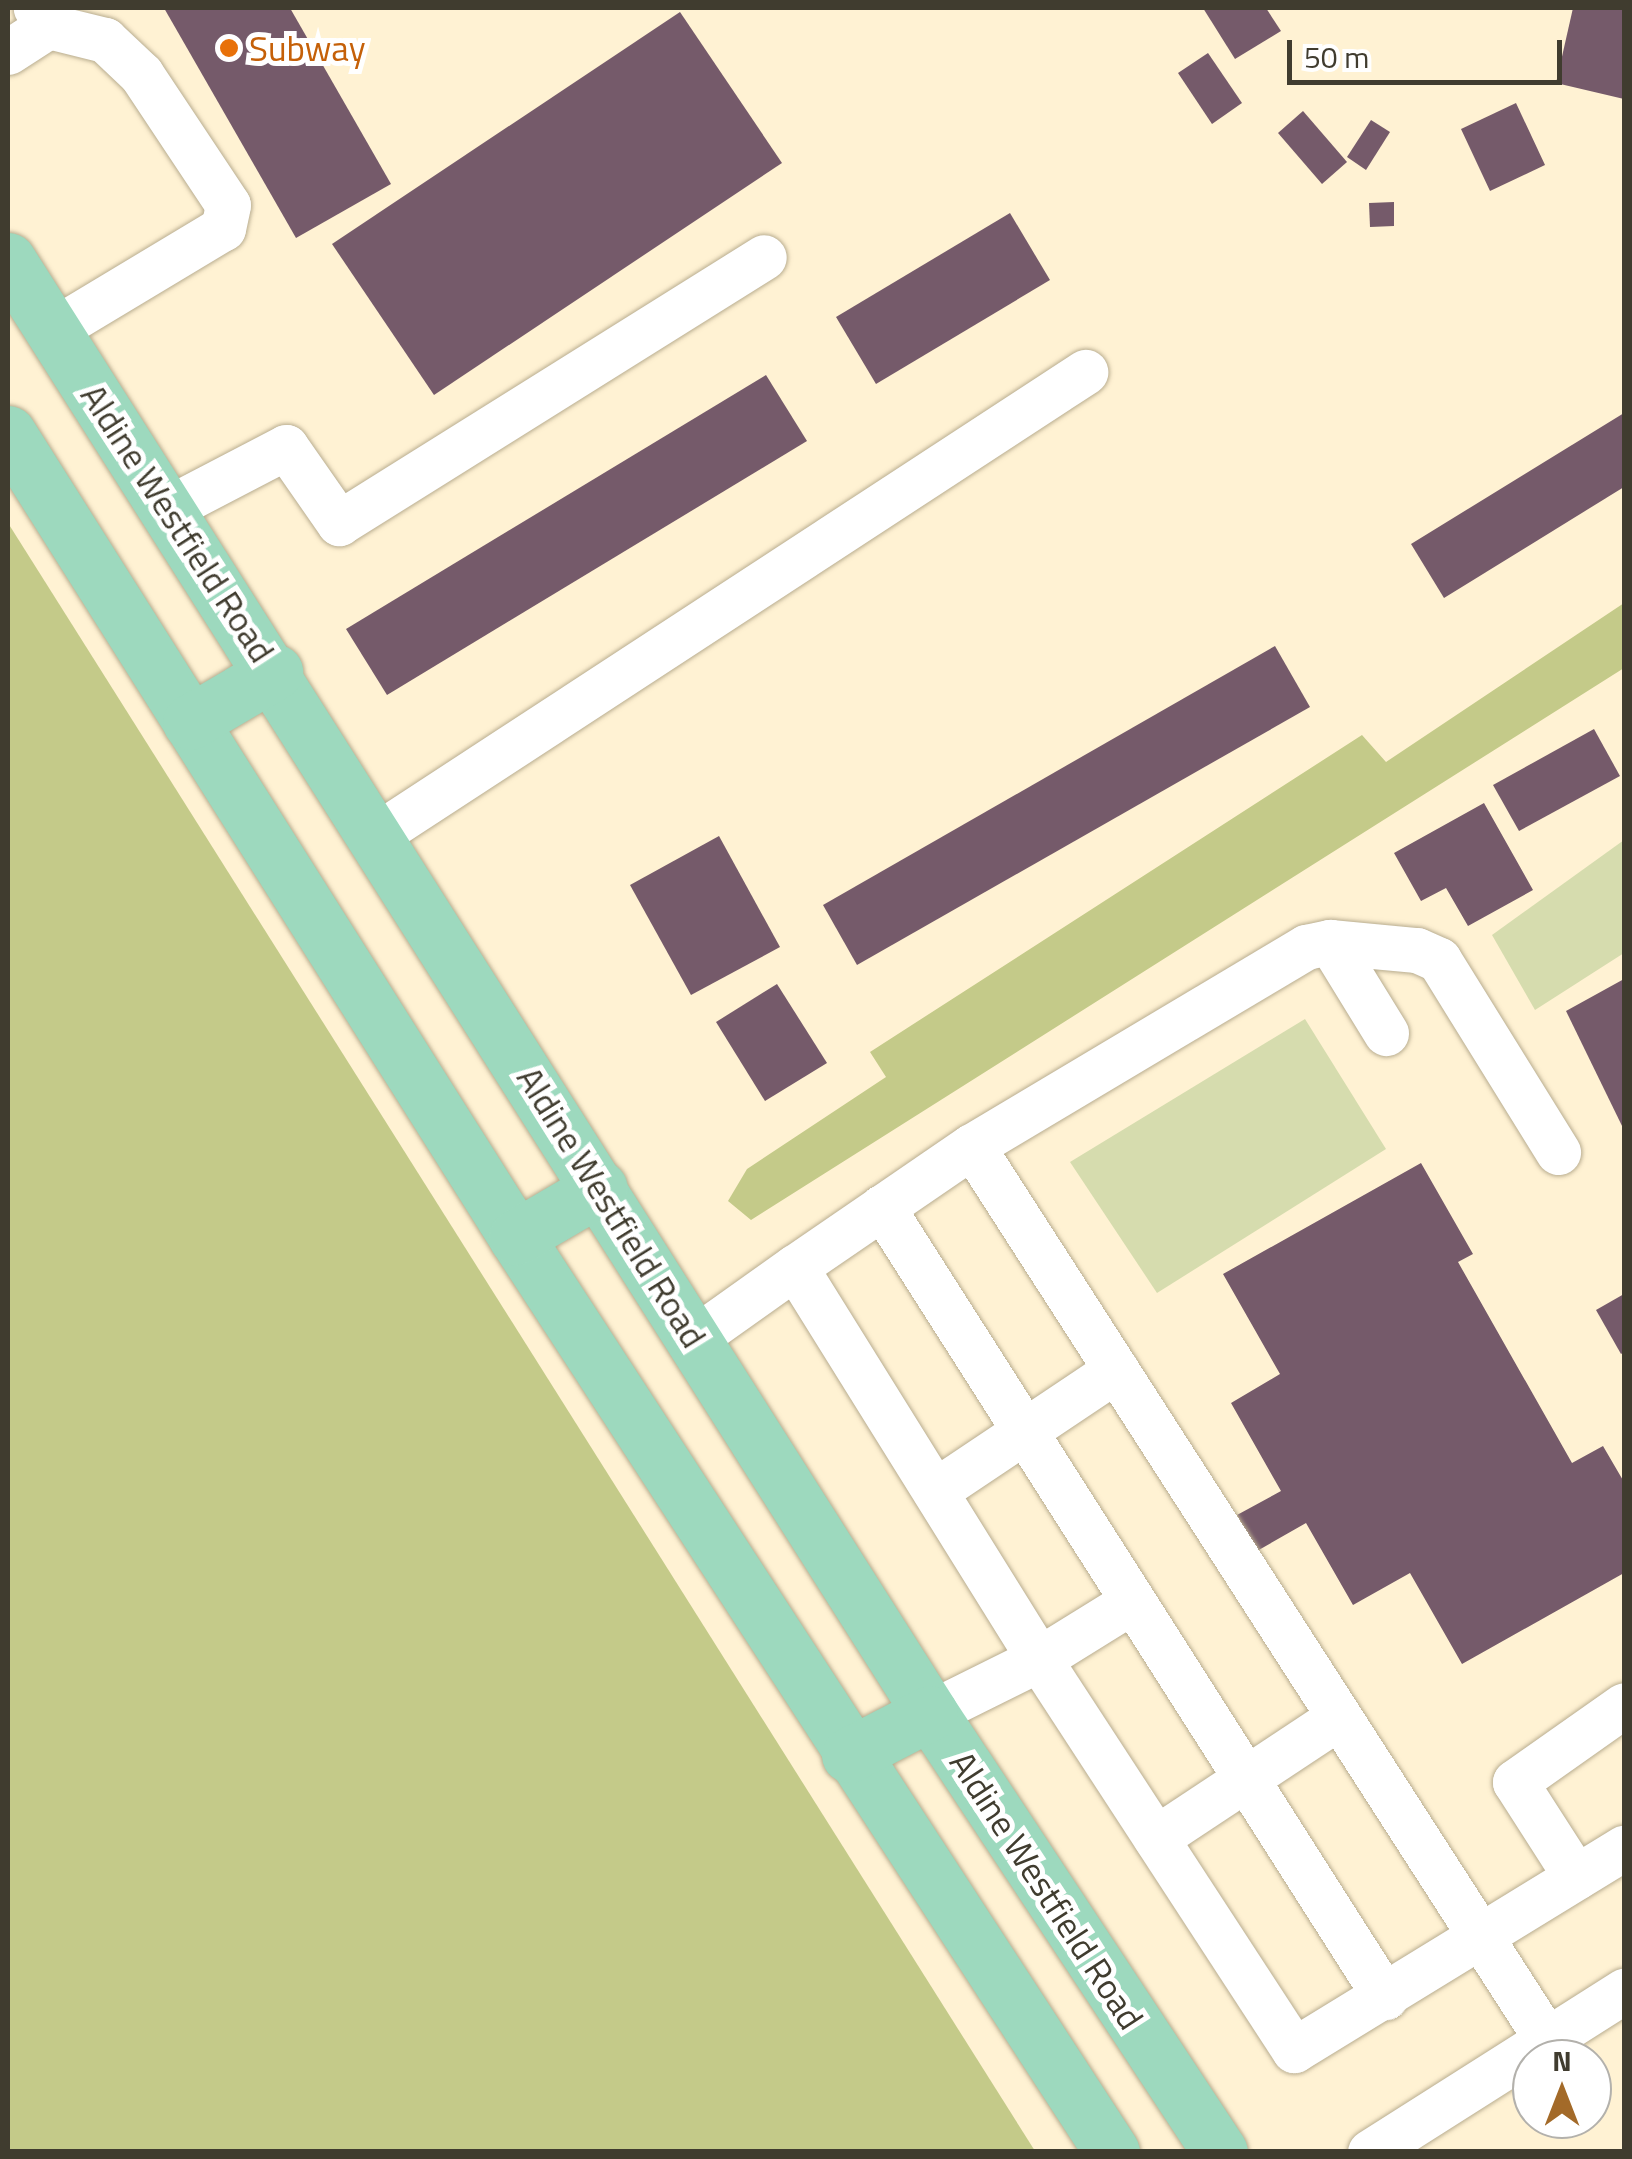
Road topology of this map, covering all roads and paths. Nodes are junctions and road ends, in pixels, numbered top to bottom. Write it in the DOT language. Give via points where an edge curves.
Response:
graph roads {
  1 [pos="42,17"];
  2 [pos="8,52"];
  3 [pos="764,257"];
  4 [pos="8,260"];
  5 [pos="53,330"];
  6 [pos="1085,372"];
  7 [pos="8,433"];
  8 [pos="169,508"];
  9 [pos="275,672"];
  10 [pos="190,722"];
  11 [pos="378,834"];
  12 [pos="1330,942"];
  13 [pos="1386,1034"];
  14 [pos="972,1146"];
  15 [pos="1558,1152"];
  16 [pos="600,1188"];
  17 [pos="882,1207"];
  18 [pos="516,1237"];
  19 [pos="794,1267"];
  20 [pos="695,1338"];
  21 [pos="1116,1370"];
  22 [pos="1026,1428"];
  23 [pos="934,1491"];
  24 [pos="1130,1602"];
  25 [pos="1039,1658"];
  26 [pos="1624,1705"];
  27 [pos="930,1713"];
  28 [pos="1339,1717"];
  29 [pos="850,1755"];
  30 [pos="1244,1780"];
  31 [pos="1156,1838"];
  32 [pos="1624,1848"];
  33 [pos="1576,1877"];
  34 [pos="1482,1939"];
  35 [pos="1624,1990"];
  36 [pos="1384,1996"];
  37 [pos="1545,2039"];
  38 [pos="1548,2039"];
  39 [pos="1512,2063"];
  40 [pos="1386,2147"];
  41 [pos="1112,2152"];
  42 [pos="1220,2152"];
  1 -- 2 [label="street"];
  1 -- 5 [label="street" via="106,40 141,74 228,205 223,228"];
  3 -- 8 [label="street" via="339,523 286,447"];
  4 -- 5 [label="main road, Aldine Westfield Road"];
  5 -- 8 [label="main road, Aldine Westfield Road"];
  6 -- 11 [label="street"];
  7 -- 10 [label="main road"];
  8 -- 9 [label="main road, Aldine Westfield Road"];
  9 -- 10 [label="main road"];
  9 -- 11 [label="main road, Aldine Westfield Road"];
  10 -- 18 [label="main road"];
  11 -- 16 [label="main road, Aldine Westfield Road"];
  12 -- 13 [label="street"];
  12 -- 14 [label="street" via="1306,947"];
  12 -- 15 [label="street" via="1416,950 1440,960"];
  14 -- 17 [label="street"];
  14 -- 21 [label="street"];
  16 -- 18 [label="main road"];
  16 -- 20 [label="main road, Aldine Westfield Road"];
  17 -- 19 [label="street"];
  17 -- 22 [label="street"];
  18 -- 29 [label="main road"];
  19 -- 20 [label="street"];
  19 -- 23 [label="street"];
  20 -- 27 [label="main road, Aldine Westfield Road"];
  21 -- 22 [label="street"];
  21 -- 28 [label="street"];
  22 -- 23 [label="street"];
  22 -- 24 [label="street"];
  23 -- 25 [label="street"];
  24 -- 25 [label="street"];
  24 -- 30 [label="street"];
  25 -- 27 [label="street"];
  25 -- 31 [label="street"];
  26 -- 33 [label="street" via="1514,1782 1514,1792"];
  27 -- 29 [label="main road"];
  27 -- 42 [label="main road, Aldine Westfield Road"];
  28 -- 30 [label="street"];
  28 -- 34 [label="street"];
  29 -- 41 [label="main road"];
  30 -- 31 [label="street"];
  30 -- 36 [label="street"];
  31 -- 36 [label="street" via="1294,2050"];
  32 -- 33 [label="street"];
  33 -- 34 [label="street"];
  34 -- 36 [label="street"];
  34 -- 37 [label="street"];
  35 -- 38 [label="street"];
  39 -- 40 [label="street"];
}
